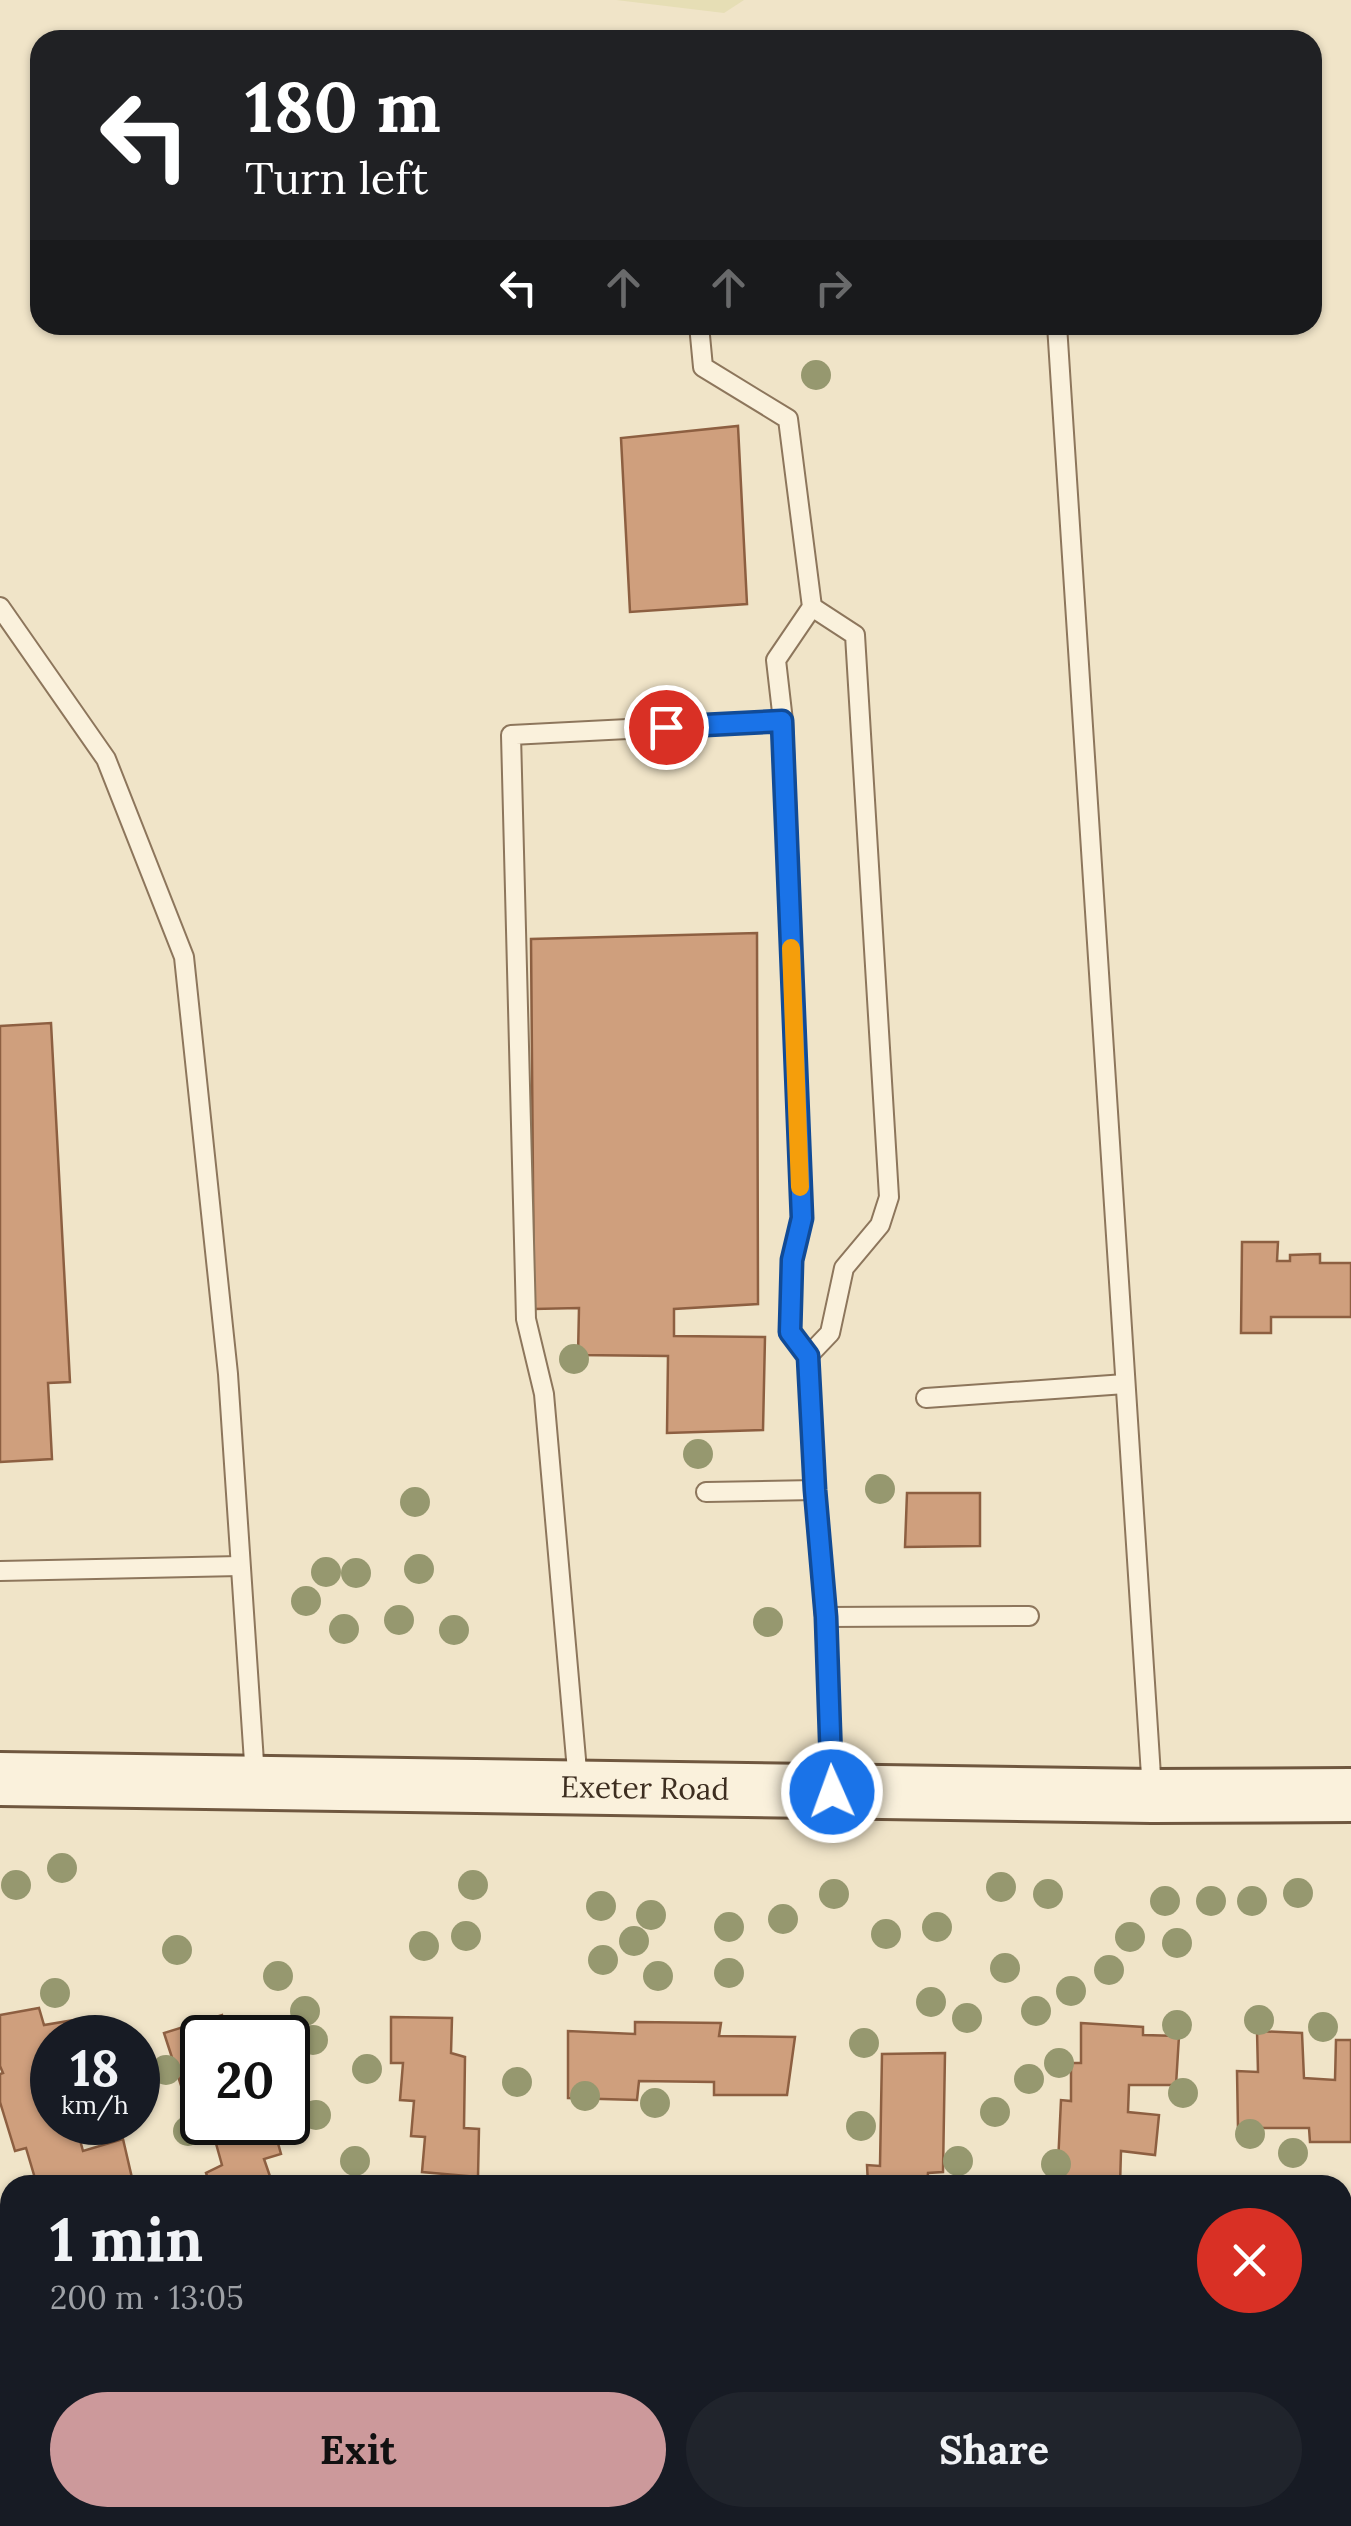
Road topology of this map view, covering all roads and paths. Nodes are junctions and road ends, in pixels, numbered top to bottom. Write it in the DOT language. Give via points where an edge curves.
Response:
graph roads {
  1 [pos="699,335"];
  2 [pos="1057,335"];
  3 [pos="0,606"];
  4 [pos="812,607"];
  5 [pos="782,721"];
  6 [pos="808,1356"];
  7 [pos="1125,1384"];
  8 [pos="926,1398"];
  9 [pos="815,1490"];
  10 [pos="706,1492"];
  11 [pos="240,1566"];
  12 [pos="0,1570"];
  13 [pos="1028,1616"];
  14 [pos="826,1617"];
  15 [pos="0,1779"];
  16 [pos="255,1783"];
  17 [pos="579,1788"];
  18 [pos="832,1792"];
  19 [pos="1152,1796"];
  20 [pos="1351,1796"];
  1 -- 4 [label="lane" via="704,367 788,419"];
  2 -- 7 [label="lane"];
  3 -- 11 [label="lane" via="106,759 184,958 228,1374"];
  4 -- 5 [label="lane" via="776,660"];
  4 -- 6 [label="lane" via="855,635 889,1197 880,1225 844,1268 830,1333"];
  5 -- 6 [label="lane" via="802,1218 792,1260 790,1332"];
  5 -- 17 [label="lane" via="511,735 526,1319 544,1394"];
  6 -- 9 [label="lane"];
  7 -- 8 [label="lane"];
  7 -- 19 [label="lane"];
  9 -- 10 [label="lane"];
  9 -- 14 [label="lane"];
  11 -- 12 [label="lane"];
  11 -- 16 [label="lane"];
  13 -- 14 [label="lane"];
  14 -- 18 [label="lane"];
  15 -- 16 [label="main road, Exeter Road"];
  16 -- 17 [label="main road, Exeter Road"];
  17 -- 18 [label="main road, Exeter Road"];
  18 -- 19 [label="main road, Exeter Road"];
  19 -- 20 [label="main road, Exeter Road"];
}
